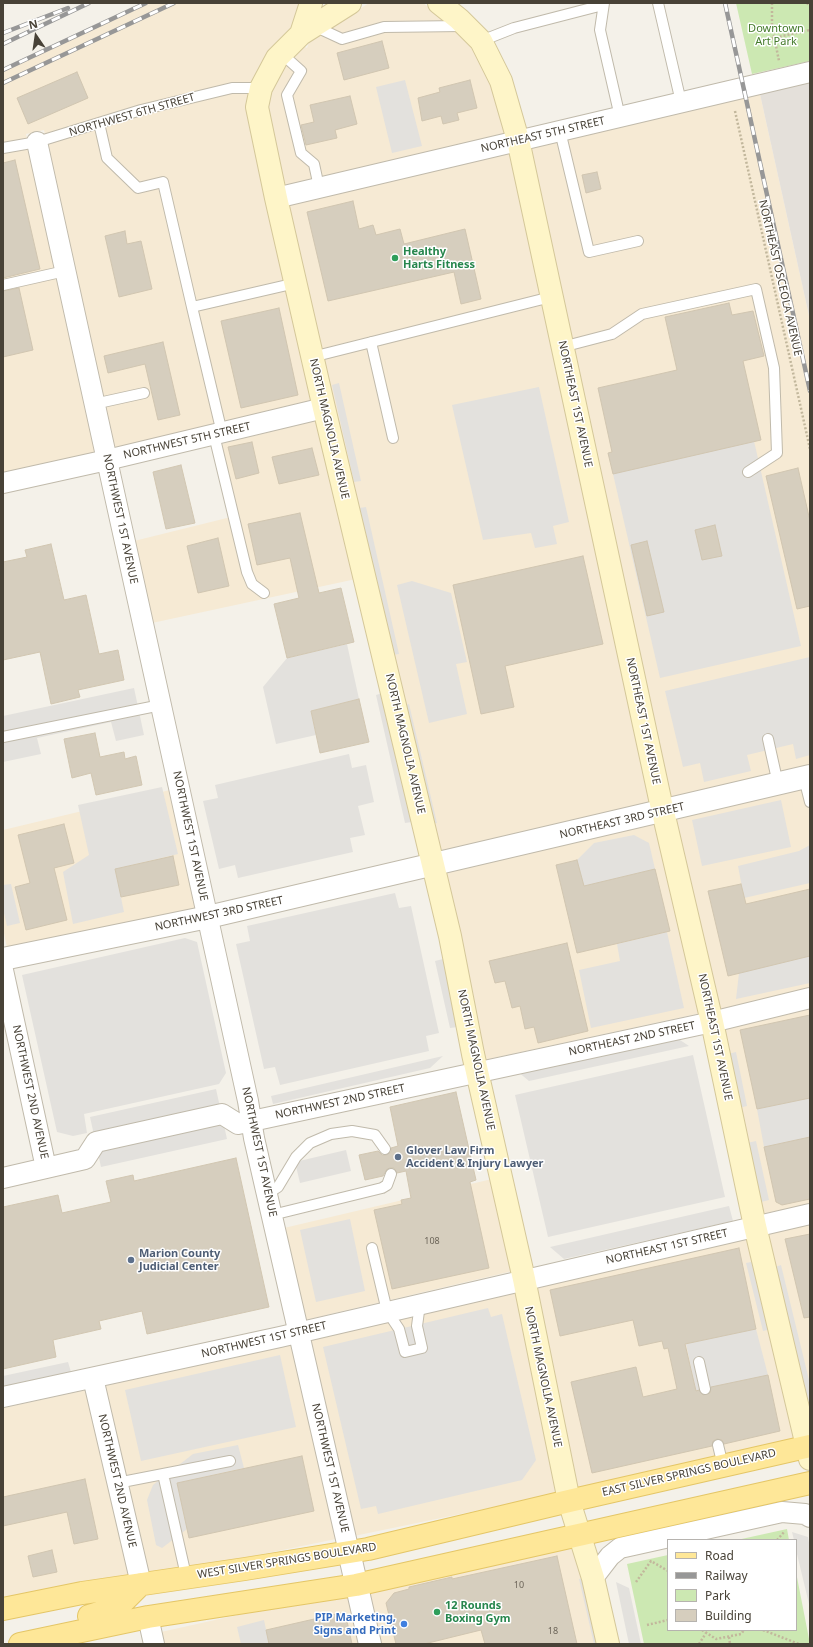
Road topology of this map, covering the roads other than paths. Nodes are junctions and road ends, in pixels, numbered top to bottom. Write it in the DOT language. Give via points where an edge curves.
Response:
graph roads {
  1 [pos="311,3"];
  2 [pos="350,3"];
  3 [pos="439,3"];
  4 [pos="658,3"];
  5 [pos="604,4"];
  6 [pos="466,26"];
  7 [pos="308,30"];
  8 [pos="481,41"];
  9 [pos="282,54"];
  10 [pos="810,72"];
  11 [pos="261,88"];
  12 [pos="681,102"];
  13 [pos="620,117"];
  14 [pos="99,123"];
  15 [pos="560,131"];
  16 [pos="518,140"];
  17 [pos="37,142"];
  18 [pos="3,148"];
  19 [pos="320,187"];
  20 [pos="276,198"];
  21 [pos="638,241"];
  22 [pos="65,271"];
  23 [pos="296,283"];
  24 [pos="3,285"];
  25 [pos="551,297"];
  26 [pos="192,307"];
  27 [pos="371,342"];
  28 [pos="562,347"];
  29 [pos="312,357"];
  30 [pos="144,393"];
  31 [pos="94,404"];
  32 [pos="324,408"];
  33 [pos="218,434"];
  34 [pos="393,438"];
  35 [pos="107,460"];
  36 [pos="748,472"];
  37 [pos="3,483"];
  38 [pos="264,594"];
  39 [pos="161,705"];
  40 [pos="3,737"];
  41 [pos="768,739"];
  42 [pos="807,777"];
  43 [pos="778,784"];
  44 [pos="810,802"];
  45 [pos="663,811"];
  46 [pos="434,865"];
  47 [pos="208,917"];
  48 [pos="3,959"];
  49 [pos="3,970"];
  50 [pos="810,998"];
  51 [pos="712,1022"];
  52 [pos="477,1072"];
  53 [pos="252,1120"];
  54 [pos="385,1149"];
  55 [pos="46,1168"];
  56 [pos="391,1174"];
  57 [pos="3,1178"];
  58 [pos="267,1194"];
  59 [pos="810,1214"];
  60 [pos="272,1215"];
  61 [pos="755,1226"];
  62 [pos="372,1248"];
  63 [pos="524,1280"];
  64 [pos="420,1304"];
  65 [pos="387,1311"];
  66 [pos="298,1332"];
  67 [pos="700,1362"];
  68 [pos="93,1378"];
  69 [pos="705,1389"];
  70 [pos="3,1397"];
  71 [pos="718,1445"];
  72 [pos="809,1451"];
  73 [pos="230,1461"];
  74 [pos="723,1466"];
  75 [pos="163,1474"];
  76 [pos="117,1483"];
  77 [pos="810,1483"];
  78 [pos="569,1501"];
  79 [pos="810,1517"];
  80 [pos="580,1535"];
  81 [pos="349,1552"];
  82 [pos="594,1578"];
  83 [pos="188,1582"];
  84 [pos="141,1584"];
  85 [pos="356,1585"];
  86 [pos="3,1609"];
  87 [pos="148,1617"];
  88 [pos="42,1639"];
  89 [pos="20,1644"];
  90 [pos="154,1644"];
  91 [pos="370,1644"];
  92 [pos="608,1644"];
  1 -- 7 [label="main road, NORTH MAGNOLIA AVENUE"];
  2 -- 7 [label="main road"];
  3 -- 6 [label="main road, NORTHEAST 1ST AVENUE"];
  4 -- 12 [label="lane"];
  5 -- 8 [label="lane" via="514,28"];
  5 -- 13 [label="lane" via="600,30"];
  6 -- 7 [label="lane" via="384,27 342,40"];
  6 -- 8 [label="main road, NORTHEAST 1ST AVENUE"];
  7 -- 9 [label="main road, NORTH MAGNOLIA AVENUE"];
  8 -- 16 [label="main road, NORTHEAST 1ST AVENUE" via="501,81"];
  9 -- 11 [label="main road, NORTH MAGNOLIA AVENUE" via="277,58"];
  9 -- 19 [label="lane" via="301,71 287,95 301,153 314,164"];
  10 -- 12 [label="street, NORTHEAST 5TH STREET"];
  11 -- 14 [label="lane, NORTHWEST 6TH STREET" via="232,88"];
  11 -- 20 [label="main road, NORTH MAGNOLIA AVENUE" via="257,107"];
  12 -- 13 [label="street, NORTHEAST 5TH STREET"];
  13 -- 15 [label="street, NORTHEAST 5TH STREET"];
  14 -- 17 [label="lane, NORTHWEST 6TH STREET"];
  14 -- 26 [label="lane" via="107,158 138,188 163,182"];
  15 -- 16 [label="street, NORTHEAST 5TH STREET"];
  15 -- 21 [label="lane" via="589,252"];
  16 -- 19 [label="street, NORTHEAST 5TH STREET"];
  16 -- 25 [label="main road, NORTHEAST 1ST AVENUE"];
  17 -- 18 [label="lane, NORTHWEST 6TH STREET"];
  17 -- 22 [label="street, NORTHWEST 1ST AVENUE"];
  19 -- 20 [label="street, NORTHEAST 5TH STREET"];
  20 -- 23 [label="main road, NORTH MAGNOLIA AVENUE"];
  22 -- 24 [label="lane"];
  22 -- 31 [label="street, NORTHWEST 1ST AVENUE"];
  23 -- 26 [label="lane"];
  23 -- 29 [label="main road, NORTH MAGNOLIA AVENUE"];
  25 -- 27 [label="lane"];
  25 -- 28 [label="main road, NORTHEAST 1ST AVENUE"];
  26 -- 33 [label="lane"];
  27 -- 29 [label="lane"];
  27 -- 34 [label="lane"];
  28 -- 36 [label="lane" via="612,334 642,314 756,289 774,368 777,453"];
  28 -- 45 [label="main road, NORTHEAST 1ST AVENUE"];
  29 -- 32 [label="main road, NORTH MAGNOLIA AVENUE"];
  30 -- 31 [label="lane"];
  31 -- 35 [label="street, NORTHWEST 1ST AVENUE"];
  32 -- 33 [label="street, NORTHWEST 5TH STREET"];
  32 -- 46 [label="main road, NORTH MAGNOLIA AVENUE"];
  33 -- 35 [label="street, NORTHWEST 5TH STREET"];
  33 -- 38 [label="lane" via="247,572 252,584"];
  35 -- 37 [label="street, NORTHWEST 5TH STREET"];
  35 -- 39 [label="street, NORTHWEST 1ST AVENUE"];
  39 -- 40 [label="lane"];
  39 -- 47 [label="street, NORTHWEST 1ST AVENUE"];
  41 -- 43 [label="lane"];
  42 -- 43 [label="street, NORTHEAST 3RD STREET"];
  42 -- 44 [label="lane"];
  43 -- 45 [label="street, NORTHEAST 3RD STREET"];
  45 -- 46 [label="street, NORTHEAST 3RD STREET"];
  45 -- 51 [label="main road, NORTHEAST 1ST AVENUE"];
  46 -- 47 [label="street, NORTHWEST 3RD STREET"];
  46 -- 52 [label="main road, NORTH MAGNOLIA AVENUE"];
  47 -- 48 [label="street, NORTHWEST 3RD STREET"];
  47 -- 53 [label="street, NORTHWEST 1ST AVENUE"];
  49 -- 55 [label="street, NORTHWEST 2ND AVENUE"];
  50 -- 51 [label="street, NORTHEAST 2ND STREET"];
  51 -- 52 [label="street, NORTHEAST 2ND STREET"];
  51 -- 61 [label="main road, NORTHEAST 1ST AVENUE"];
  52 -- 53 [label="street, NORTHWEST 2ND STREET"];
  52 -- 63 [label="main road, NORTH MAGNOLIA AVENUE"];
  53 -- 55 [label="street, NORTHWEST 2ND STREET" via="238,1124 222,1114 96,1142 85,1159"];
  53 -- 58 [label="street, NORTHWEST 1ST AVENUE"];
  54 -- 58 [label="lane" via="375,1135 352,1131 332,1134 310,1143 296,1157 278,1187"];
  55 -- 57 [label="street, NORTHWEST 2ND STREET"];
  56 -- 60 [label="lane" via="387,1185 382,1188"];
  58 -- 60 [label="street, NORTHWEST 1ST AVENUE"];
  59 -- 61 [label="street, NORTHEAST 1ST STREET"];
  60 -- 66 [label="street, NORTHWEST 1ST AVENUE"];
  61 -- 63 [label="street, NORTHEAST 1ST STREET"];
  61 -- 72 [label="main road, NORTHEAST 1ST AVENUE"];
  62 -- 65 [label="lane"];
  63 -- 64 [label="street, NORTHWEST 1ST STREET"];
  63 -- 78 [label="main road, NORTH MAGNOLIA AVENUE"];
  64 -- 65 [label="street, NORTHWEST 1ST STREET"];
  64 -- 65 [label="lane" via="417,1326 422,1348 405,1352 399,1329"];
  65 -- 66 [label="street, NORTHWEST 1ST STREET"];
  66 -- 68 [label="street, NORTHWEST 1ST STREET"];
  66 -- 81 [label="street, NORTHWEST 1ST AVENUE"];
  67 -- 69 [label="lane"];
  68 -- 70 [label="street, NORTHWEST 1ST STREET"];
  68 -- 76 [label="street, NORTHWEST 2ND AVENUE"];
  71 -- 74 [label="lane"];
  72 -- 74 [label="main road, EAST SILVER SPRINGS BOULEVARD"];
  73 -- 75 [label="lane"];
  74 -- 78 [label="main road, EAST SILVER SPRINGS BOULEVARD"];
  75 -- 76 [label="lane"];
  75 -- 83 [label="lane"];
  76 -- 84 [label="street, NORTHWEST 2ND AVENUE"];
  77 -- 80 [label="main road"];
  78 -- 80 [label="main road, NORTH MAGNOLIA AVENUE"];
  78 -- 81 [label="main road, WEST SILVER SPRINGS BOULEVARD"];
  79 -- 82 [label="street" via="805,1514 782,1512 620,1548 610,1556"];
  80 -- 82 [label="main road, NORTH MAGNOLIA AVENUE"];
  80 -- 85 [label="main road"];
  81 -- 83 [label="main road, WEST SILVER SPRINGS BOULEVARD" via="245,1569"];
  81 -- 85 [label="street"];
  82 -- 92 [label="main road, NORTH MAGNOLIA AVENUE"];
  83 -- 84 [label="main road, WEST SILVER SPRINGS BOULEVARD"];
  83 -- 87 [label="main road" via="166,1590"];
  84 -- 86 [label="main road, WEST SILVER SPRINGS BOULEVARD"];
  84 -- 88 [label="main road" via="118,1607 68,1620"];
  85 -- 87 [label="main road"];
  85 -- 91 [label="street"];
  87 -- 88 [label="main road"];
  87 -- 90 [label="street"];
  88 -- 89 [label="main road"];
}
